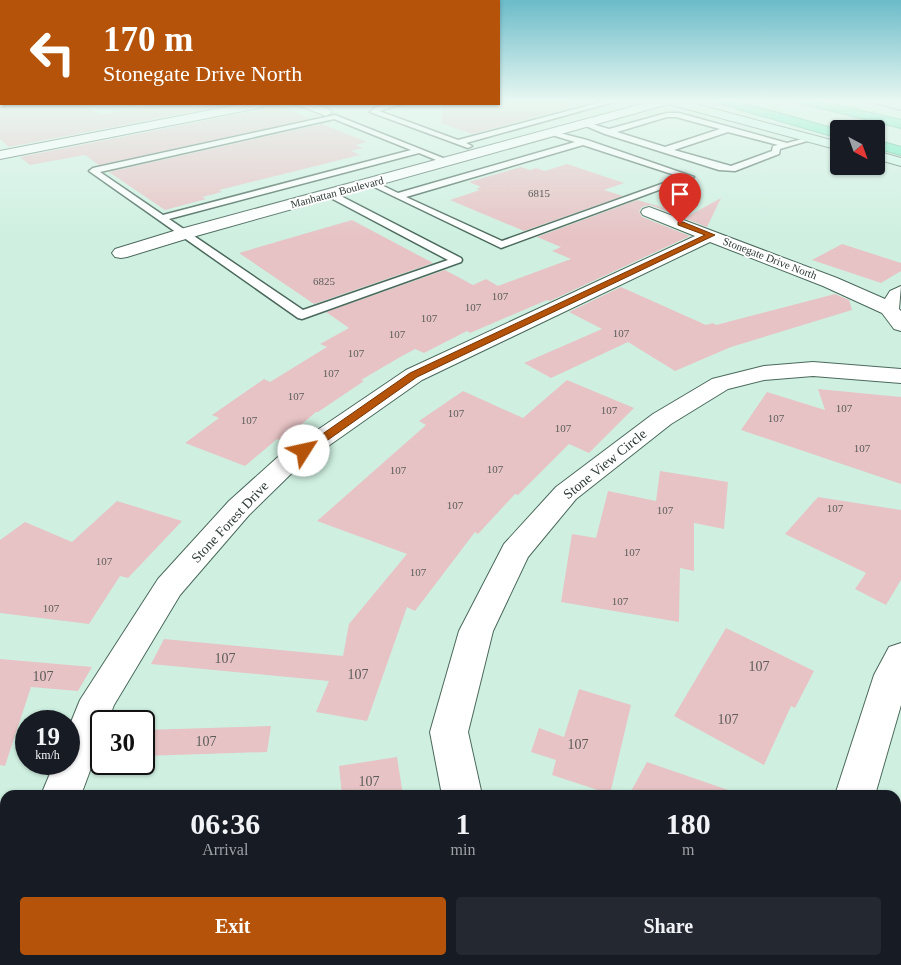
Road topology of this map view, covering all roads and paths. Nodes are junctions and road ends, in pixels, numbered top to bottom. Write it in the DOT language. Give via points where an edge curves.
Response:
graph roads {
  1 [pos="51,145"];
  2 [pos="209,145"];
  3 [pos="407,145"];
  4 [pos="467,145"];
  5 [pos="511,145"];
  6 [pos="574,145"];
  7 [pos="593,145"];
  8 [pos="649,145"];
  9 [pos="680,145"];
  10 [pos="786,145"];
  11 [pos="885,147"];
  12 [pos="420,150"];
  13 [pos="665,150"];
  14 [pos="901,151"];
  15 [pos="485,152"];
  16 [pos="0,155"];
  17 [pos="885,158"];
  18 [pos="449,162"];
  19 [pos="901,162"];
  20 [pos="370,183"];
  21 [pos="330,194"];
  22 [pos="398,196"];
  23 [pos="649,212"];
  24 [pos="161,218"];
  25 [pos="183,234"];
  26 [pos="711,235"];
  27 [pos="121,252"];
  28 [pos="901,292"];
  29 [pos="889,309"];
  30 [pos="901,326"];
  31 [pos="901,376"];
  32 [pos="898,670"];
  33 [pos="63,790"];
  34 [pos="461,790"];
  35 [pos="858,790"];
  1 -- 16 [label="street"];
  2 -- 24 [label="lane" via="93,171"];
  3 -- 12 [label="lane"];
  4 -- 15 [label="lane"];
  5 -- 15 [label="street, Manhattan Boulevard"];
  6 -- 22 [label="lane"];
  7 -- 22 [label="lane" via="690,177 501,245"];
  8 -- 13 [label="lane"];
  9 -- 13 [label="lane"];
  10 -- 13 [label="lane" via="776,148 776,152 732,168 722,168"];
  11 -- 14 [label="highway"];
  12 -- 18 [label="lane"];
  12 -- 24 [label="lane"];
  15 -- 18 [label="street, Manhattan Boulevard"];
  17 -- 19 [label="main road"];
  18 -- 20 [label="street, Manhattan Boulevard"];
  20 -- 21 [label="street, Manhattan Boulevard"];
  20 -- 22 [label="lane"];
  21 -- 25 [label="street, Manhattan Boulevard"];
  21 -- 25 [label="lane" via="457,260 302,315"];
  23 -- 26 [label="street, Stonegate Drive North"];
  24 -- 25 [label="lane"];
  25 -- 27 [label="street, Manhattan Boulevard"];
  26 -- 29 [label="street, Stonegate Drive North"];
  26 -- 33 [label="street, Stone Forest Drive" via="414,375 288,462 239,508 169,587 98,700"];
  28 -- 29 [label="street"];
  29 -- 30 [label="street"];
  31 -- 34 [label="street, Stone View Circle" via="812,369 764,373 720,384 662,418 566,493 515,552 476,632 449,732"];
  32 -- 35 [label="street"];
}
